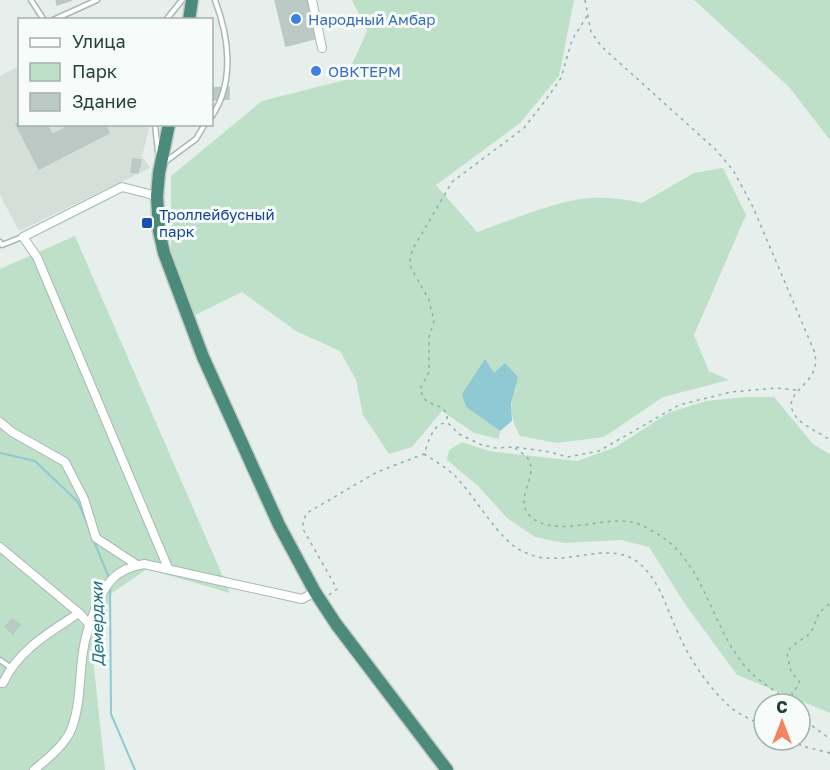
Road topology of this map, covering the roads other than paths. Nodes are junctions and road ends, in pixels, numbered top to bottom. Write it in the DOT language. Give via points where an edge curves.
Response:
graph roads {
  1 [pos="31,0"];
  2 [pos="97,0"];
  3 [pos="182,0"];
  4 [pos="192,0"];
  5 [pos="215,0"];
  6 [pos="312,0"];
  7 [pos="43,18"];
  8 [pos="56,18"];
  9 [pos="168,18"];
  10 [pos="189,18"];
  11 [pos="322,48"];
  12 [pos="213,114"];
  13 [pos="155,126"];
  14 [pos="169,126"];
  15 [pos="204,126"];
  16 [pos="160,166"];
  17 [pos="157,196"];
  18 [pos="23,237"];
  19 [pos="0,242"];
  20 [pos="0,422"];
  21 [pos="0,548"];
  22 [pos="137,565"];
  23 [pos="168,568"];
  24 [pos="318,597"];
  25 [pos="79,613"];
  26 [pos="89,624"];
  27 [pos="0,660"];
  28 [pos="10,667"];
  29 [pos="0,683"];
  30 [pos="34,770"];
  31 [pos="447,770"];
  1 -- 7 [label="lane"];
  2 -- 8 [label="lane"];
  3 -- 9 [label="lane"];
  4 -- 10 [label="highway"];
  5 -- 12 [label="lane" via="223,20 229,59 219,105"];
  6 -- 11 [label="street"];
  13 -- 16 [label="lane"];
  14 -- 16 [label="highway"];
  15 -- 16 [label="lane" via="196,139"];
  16 -- 17 [label="highway"];
  17 -- 18 [label="street" via="122,187"];
  17 -- 24 [label="highway" via="164,253 203,357 279,525"];
  18 -- 19 [label="lane" via="2,245"];
  18 -- 23 [label="street" via="37,257"];
  20 -- 22 [label="street" via="65,462 84,499 96,538"];
  21 -- 25 [label="street"];
  22 -- 23 [label="street"];
  22 -- 26 [label="street" via="117,574 103,589"];
  23 -- 24 [label="street" via="302,599"];
  24 -- 31 [label="highway"];
  25 -- 26 [label="street"];
  25 -- 28 [label="street" via="40,639"];
  26 -- 30 [label="street" via="71,730"];
  27 -- 28 [label="lane"];
  28 -- 29 [label="street"];
}
